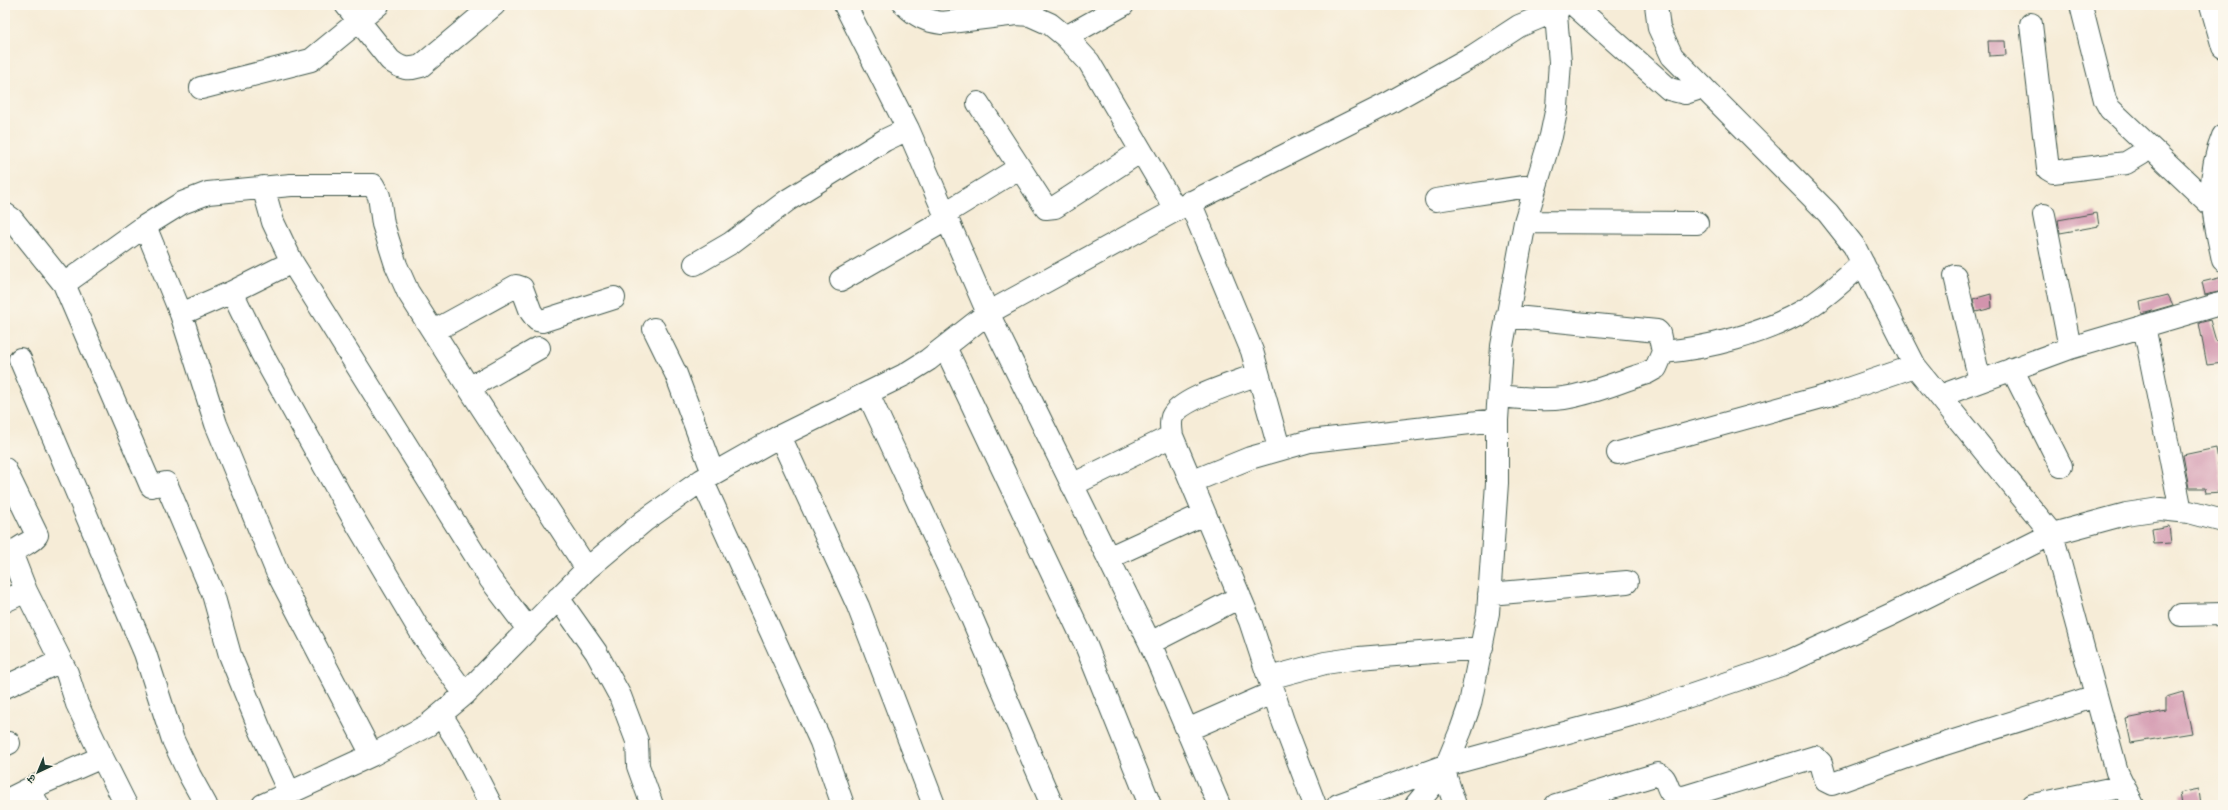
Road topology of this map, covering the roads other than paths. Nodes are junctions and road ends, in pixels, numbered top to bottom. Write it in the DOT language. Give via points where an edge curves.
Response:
graph roads {
  1 [pos="378,5"];
  2 [pos="494,5"];
  3 [pos="845,5"];
  4 [pos="905,5"];
  5 [pos="1123,5"];
  6 [pos="1656,5"];
  7 [pos="2081,5"];
  8 [pos="2211,5"];
  9 [pos="1563,8"];
  10 [pos="353,13"];
  11 [pos="2031,24"];
  12 [pos="1066,37"];
  13 [pos="2223,47"];
  14 [pos="1703,87"];
  15 [pos="201,88"];
  16 [pos="978,103"];
  17 [pos="908,129"];
  18 [pos="2223,136"];
  19 [pos="2149,146"];
  20 [pos="1141,151"];
  21 [pos="1019,168"];
  22 [pos="1536,185"];
  23 [pos="264,187"];
  24 [pos="1436,200"];
  25 [pos="1183,206"];
  26 [pos="2212,206"];
  27 [pos="5,214"];
  28 [pos="2044,215"];
  29 [pos="945,217"];
  30 [pos="1525,222"];
  31 [pos="1697,223"];
  32 [pos="145,226"];
  33 [pos="2223,260"];
  34 [pos="292,262"];
  35 [pos="1863,263"];
  36 [pos="695,264"];
  37 [pos="1955,276"];
  38 [pos="841,280"];
  39 [pos="64,284"];
  40 [pos="232,292"];
  41 [pos="614,298"];
  42 [pos="2223,303"];
  43 [pos="988,313"];
  44 [pos="182,314"];
  45 [pos="1507,316"];
  46 [pos="2144,326"];
  47 [pos="654,329"];
  48 [pos="434,331"];
  49 [pos="945,347"];
  50 [pos="539,348"];
  51 [pos="2070,348"];
  52 [pos="1663,352"];
  53 [pos="20,359"];
  54 [pos="1915,366"];
  55 [pos="2012,369"];
  56 [pos="1258,374"];
  57 [pos="1980,381"];
  58 [pos="469,388"];
  59 [pos="868,394"];
  60 [pos="1499,396"];
  61 [pos="1940,396"];
  62 [pos="1497,420"];
  63 [pos="780,436"];
  64 [pos="1172,436"];
  65 [pos="1279,448"];
  66 [pos="1618,453"];
  67 [pos="2061,466"];
  68 [pos="5,469"];
  69 [pos="707,477"];
  70 [pos="1191,482"];
  71 [pos="1072,485"];
  72 [pos="2181,511"];
  73 [pos="1204,514"];
  74 [pos="2223,520"];
  75 [pos="2052,534"];
  76 [pos="1108,558"];
  77 [pos="587,569"];
  78 [pos="1627,582"];
  79 [pos="26,591"];
  80 [pos="1489,594"];
  81 [pos="1240,597"];
  82 [pos="558,598"];
  83 [pos="5,601"];
  84 [pos="2223,614"];
  85 [pos="2181,615"];
  86 [pos="528,629"];
  87 [pos="1150,643"];
  88 [pos="1482,648"];
  89 [pos="61,661"];
  90 [pos="1271,685"];
  91 [pos="5,686"];
  92 [pos="465,694"];
  93 [pos="2096,696"];
  94 [pos="441,715"];
  95 [pos="1187,730"];
  96 [pos="372,755"];
  97 [pos="102,757"];
  98 [pos="1446,768"];
  99 [pos="2128,796"];
  100 [pos="34,797"];
  101 [pos="5,801"];
  102 [pos="277,801"];
  103 [pos="126,805"];
  104 [pos="206,805"];
  105 [pos="491,805"];
  106 [pos="652,805"];
  107 [pos="843,805"];
  108 [pos="934,805"];
  109 [pos="1052,805"];
  110 [pos="1150,805"];
  111 [pos="1220,805"];
  112 [pos="1315,805"];
  113 [pos="1338,805"];
  114 [pos="1416,805"];
  115 [pos="1455,805"];
  116 [pos="1556,805"];
  117 [pos="2033,805"];
  1 -- 10 [label="street"];
  2 -- 10 [label="street" via="421,66 409,69 399,67 390,60"];
  3 -- 17 [label="street"];
  4 -- 12 [label="street" via="918,16 942,23 995,15 1030,15 1050,24"];
  5 -- 12 [label="street"];
  6 -- 14 [label="street" via="1659,28 1672,56"];
  7 -- 19 [label="street" via="2105,100 2110,109"];
  8 -- 13 [label="street"];
  9 -- 14 [label="street" via="1669,90 1685,93"];
  9 -- 22 [label="street" via="1557,107"];
  9 -- 25 [label="street" via="1519,26 1473,56 1389,103"];
  10 -- 15 [label="street" via="311,60"];
  11 -- 19 [label="street" via="2048,169 2054,172 2126,163"];
  12 -- 20 [label="street" via="1089,62"];
  14 -- 35 [label="street" via="1828,213 1854,246"];
  16 -- 21 [label="street"];
  17 -- 29 [label="street"];
  17 -- 36 [label="street" via="885,140 788,200 731,243"];
  18 -- 26 [label="street" via="2214,157 2211,180"];
  19 -- 26 [label="street"];
  20 -- 21 [label="street" via="1050,208 1043,206"];
  20 -- 25 [label="street"];
  21 -- 29 [label="street"];
  22 -- 24 [label="street"];
  22 -- 30 [label="street"];
  23 -- 32 [label="street" via="240,188 197,196"];
  23 -- 34 [label="street" via="273,222"];
  23 -- 48 [label="street" via="373,185 378,192 382,224 396,265 408,292"];
  25 -- 43 [label="street"];
  25 -- 56 [label="street" via="1252,350"];
  26 -- 33 [label="street"];
  27 -- 39 [label="street" via="12,219"];
  28 -- 51 [label="street"];
  29 -- 38 [label="street"];
  29 -- 43 [label="street"];
  30 -- 31 [label="street"];
  30 -- 45 [label="street"];
  32 -- 39 [label="street"];
  32 -- 44 [label="street"];
  34 -- 40 [label="street"];
  34 -- 86 [label="street" via="490,579"];
  35 -- 52 [label="street" via="1829,293 1803,311 1722,343"];
  35 -- 54 [label="street"];
  37 -- 57 [label="street"];
  39 -- 102 [label="street" via="151,486 166,482 213,594 236,669 259,727"];
  40 -- 44 [label="street"];
  40 -- 92 [label="street" via="262,354 352,516 423,636"];
  41 -- 48 [label="street" via="542,321 534,316 522,288 516,286"];
  42 -- 46 [label="street"];
  43 -- 49 [label="street"];
  43 -- 71 [label="street"];
  44 -- 96 [label="street" via="216,424 277,572"];
  45 -- 52 [label="street" via="1657,331"];
  45 -- 60 [label="street"];
  46 -- 51 [label="street"];
  46 -- 72 [label="street"];
  47 -- 69 [label="street" via="676,374"];
  48 -- 58 [label="street"];
  49 -- 59 [label="street" via="904,375"];
  49 -- 110 [label="street" via="1085,643"];
  50 -- 58 [label="street"];
  51 -- 55 [label="street"];
  52 -- 60 [label="street" via="1654,369 1583,394 1546,400"];
  53 -- 104 [label="street" via="145,652 173,740"];
  54 -- 61 [label="street"];
  54 -- 66 [label="street" via="1833,394"];
  55 -- 57 [label="street"];
  55 -- 67 [label="street"];
  56 -- 64 [label="street" via="1179,408 1171,424"];
  56 -- 65 [label="street"];
  57 -- 61 [label="street"];
  58 -- 77 [label="street"];
  59 -- 63 [label="street"];
  59 -- 109 [label="street" via="971,616"];
  60 -- 62 [label="street"];
  61 -- 75 [label="street"];
  62 -- 65 [label="street" via="1310,441"];
  62 -- 80 [label="street" via="1497,483"];
  63 -- 69 [label="street"];
  63 -- 108 [label="street" via="858,606"];
  64 -- 70 [label="street"];
  64 -- 71 [label="street"];
  65 -- 70 [label="street"];
  68 -- 79 [label="street" via="36,533 34,540 12,555"];
  69 -- 77 [label="street" via="644,521"];
  69 -- 107 [label="street" via="821,742"];
  70 -- 73 [label="street"];
  71 -- 76 [label="street"];
  72 -- 74 [label="street"];
  72 -- 75 [label="street" via="2160,509 2126,514"];
  73 -- 76 [label="street"];
  73 -- 81 [label="street"];
  75 -- 93 [label="street"];
  75 -- 98 [label="street" via="1892,614 1781,665 1642,712"];
  76 -- 87 [label="street"];
  77 -- 82 [label="street"];
  78 -- 80 [label="street"];
  79 -- 83 [label="street"];
  79 -- 89 [label="street"];
  80 -- 88 [label="street"];
  81 -- 87 [label="street"];
  81 -- 90 [label="street"];
  82 -- 86 [label="street"];
  82 -- 106 [label="street" via="596,652 620,696 637,741 638,766"];
  84 -- 85 [label="street"];
  86 -- 92 [label="street"];
  87 -- 95 [label="street"];
  88 -- 90 [label="street" via="1325,663"];
  88 -- 98 [label="street" via="1470,704"];
  89 -- 91 [label="street"];
  89 -- 97 [label="street" via="77,704"];
  90 -- 95 [label="street"];
  90 -- 112 [label="street"];
  92 -- 94 [label="street"];
  93 -- 99 [label="street" via="2117,772"];
  93 -- 116 [label="street" via="1935,746 1832,784 1826,781 1821,763 1815,757 1684,796 1676,797 1671,794 1663,777 1658,774"];
  94 -- 96 [label="street"];
  94 -- 105 [label="street" via="460,745"];
  95 -- 111 [label="street"];
  96 -- 102 [label="street"];
  97 -- 100 [label="street"];
  97 -- 103 [label="street"];
  98 -- 113 [label="street"];
  98 -- 114 [label="street"];
  98 -- 115 [label="street"];
  99 -- 117 [label="street"];
  100 -- 101 [label="street"];
}
